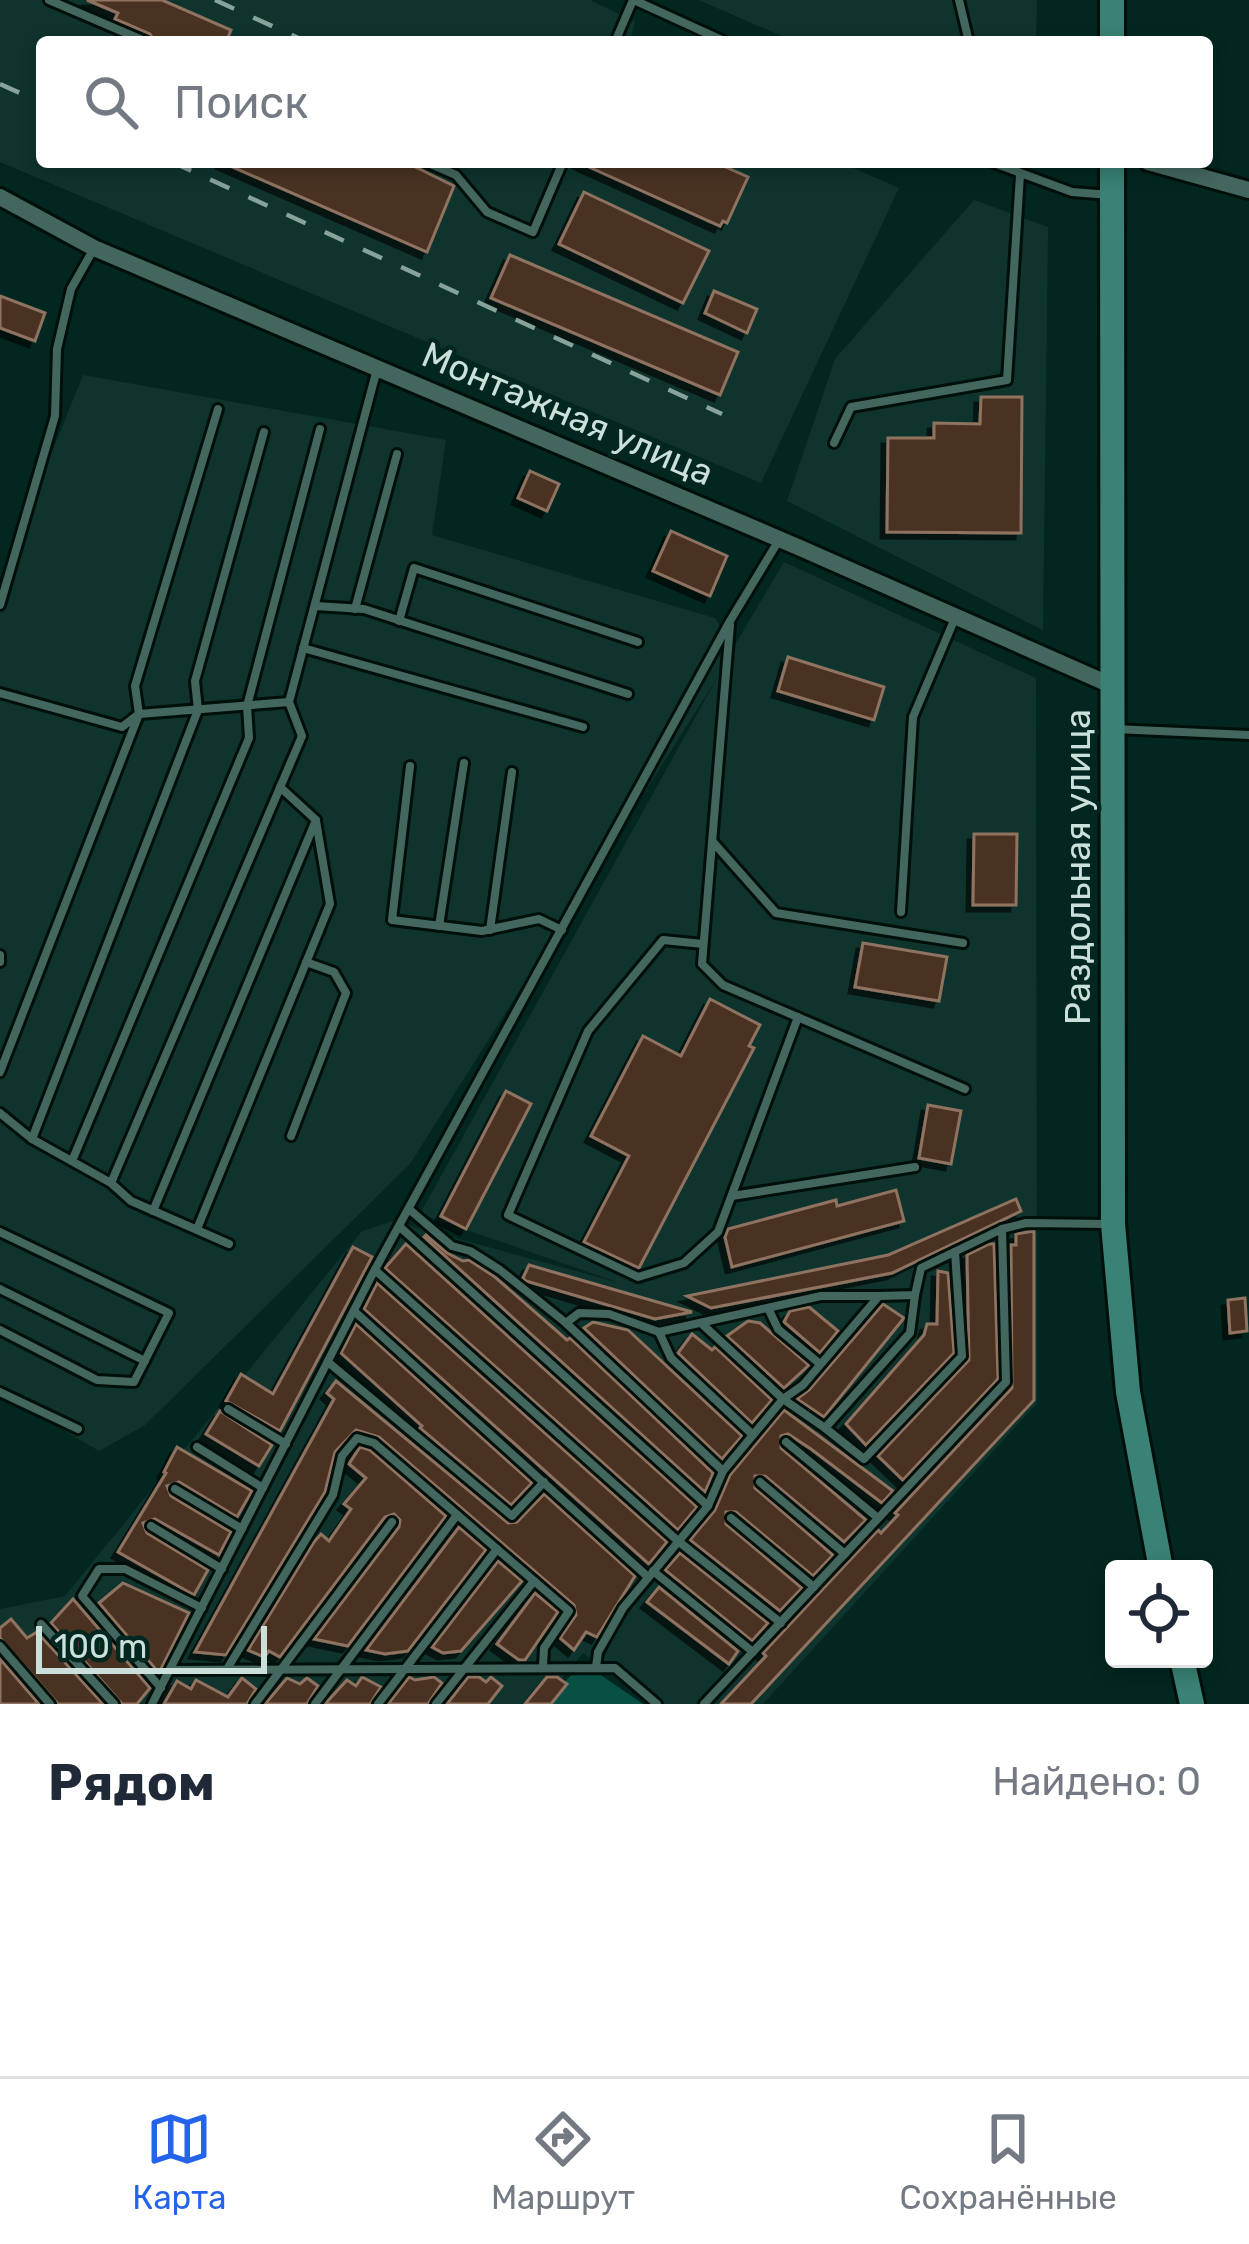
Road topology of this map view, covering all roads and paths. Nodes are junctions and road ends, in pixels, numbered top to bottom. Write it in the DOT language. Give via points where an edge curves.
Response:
graph roads {
  1 [pos="49,0"];
  2 [pos="633,0"];
  3 [pos="959,0"];
  4 [pos="1112,0"];
  5 [pos="133,36"];
  6 [pos="618,36"];
  7 [pos="713,36"];
  8 [pos="968,36"];
  9 [pos="1112,36"];
  10 [pos="440,168"];
  11 [pos="560,168"];
  12 [pos="1004,168"];
  13 [pos="1112,168"];
  14 [pos="1170,168"];
  15 [pos="1020,175"];
  16 [pos="1249,190"];
  17 [pos="1112,196"];
  18 [pos="0,197"];
  19 [pos="94,248"];
  20 [pos="377,368"];
  21 [pos="218,409"];
  22 [pos="320,429"];
  23 [pos="264,432"];
  24 [pos="834,443"];
  25 [pos="397,454"];
  26 [pos="779,539"];
  27 [pos="0,604"];
  28 [pos="314,606"];
  29 [pos="356,609"];
  30 [pos="956,617"];
  31 [pos="399,621"];
  32 [pos="730,621"];
  33 [pos="638,642"];
  34 [pos="303,648"];
  35 [pos="1113,686"];
  36 [pos="0,693"];
  37 [pos="628,694"];
  38 [pos="289,703"];
  39 [pos="248,706"];
  40 [pos="198,710"];
  41 [pos="140,714"];
  42 [pos="583,727"];
  43 [pos="1113,729"];
  44 [pos="1249,734"];
  45 [pos="464,763"];
  46 [pos="410,766"];
  47 [pos="512,772"];
  48 [pos="280,787"];
  49 [pos="316,820"];
  50 [pos="712,841"];
  51 [pos="901,912"];
  52 [pos="440,926"];
  53 [pos="490,930"];
  54 [pos="562,930"];
  55 [pos="703,944"];
  56 [pos="963,944"];
  57 [pos="306,962"];
  58 [pos="798,1017"];
  59 [pos="0,1072"];
  60 [pos="965,1089"];
  61 [pos="0,1113"];
  62 [pos="291,1136"];
  63 [pos="32,1139"];
  64 [pos="71,1161"];
  65 [pos="915,1167"];
  66 [pos="111,1184"];
  67 [pos="730,1197"];
  68 [pos="410,1210"];
  69 [pos="154,1211"];
  70 [pos="1113,1224"];
  71 [pos="400,1227"];
  72 [pos="1002,1228"];
  73 [pos="197,1230"];
  74 [pos="0,1232"];
  75 [pos="229,1244"];
  76 [pos="956,1252"];
  77 [pos="375,1270"];
  78 [pos="0,1289"];
  79 [pos="915,1295"];
  80 [pos="879,1296"];
  81 [pos="768,1308"];
  82 [pos="354,1311"];
  83 [pos="566,1323"];
  84 [pos="700,1323"];
  85 [pos="0,1330"];
  86 [pos="659,1332"];
  87 [pos="145,1361"];
  88 [pos="328,1362"];
  89 [pos="820,1364"];
  90 [pos="0,1392"];
  91 [pos="783,1399"];
  92 [pos="228,1408"];
  93 [pos="825,1428"];
  94 [pos="78,1429"];
  95 [pos="753,1435"];
  96 [pos="785,1442"];
  97 [pos="286,1444"];
  98 [pos="197,1447"];
  99 [pos="723,1472"];
  100 [pos="544,1482"];
  101 [pos="760,1482"];
  102 [pos="175,1489"];
  103 [pos="263,1489"];
  104 [pos="708,1506"];
  105 [pos="458,1515"];
  106 [pos="731,1518"];
  107 [pos="878,1518"];
  108 [pos="392,1522"];
  109 [pos="151,1526"];
  110 [pos="242,1529"];
  111 [pos="678,1541"];
  112 [pos="497,1550"];
  113 [pos="845,1554"];
  114 [pos="1159,1560"];
  115 [pos="222,1569"];
  116 [pos="651,1574"];
  117 [pos="534,1581"];
  118 [pos="814,1587"];
  119 [pos="202,1608"];
  120 [pos="781,1623"];
  121 [pos="41,1624"];
  122 [pos="0,1646"];
  123 [pos="753,1652"];
  124 [pos="544,1666"];
  125 [pos="406,1667"];
  126 [pos="463,1667"];
  127 [pos="596,1667"];
  128 [pos="342,1668"];
  129 [pos="1183,1668"];
  130 [pos="227,1669"];
  131 [pos="283,1669"];
  132 [pos="171,1670"];
  133 [pos="161,1688"];
  134 [pos="50,1704"];
  135 [pos="114,1704"];
  136 [pos="152,1704"];
  137 [pos="255,1704"];
  138 [pos="315,1704"];
  139 [pos="378,1704"];
  140 [pos="436,1704"];
  141 [pos="657,1704"];
  142 [pos="704,1704"];
  143 [pos="1192,1704"];
  1 -- 5 [label="lane"];
  2 -- 6 [label="lane"];
  2 -- 7 [label="lane"];
  3 -- 8 [label="lane"];
  4 -- 9 [label="main road"];
  10 -- 11 [label="lane" via="487,212 533,232"];
  12 -- 15 [label="lane"];
  13 -- 17 [label="main road, Раздольная улица"];
  14 -- 16 [label="street"];
  15 -- 17 [label="lane"];
  15 -- 24 [label="lane" via="1007,380 851,407"];
  17 -- 35 [label="main road, Раздольная улица"];
  18 -- 19 [label="street, Монтажная улица"];
  19 -- 20 [label="street, Монтажная улица"];
  19 -- 27 [label="lane" via="70,289 57,349 56,416"];
  20 -- 26 [label="street, Монтажная улица"];
  20 -- 28 [label="lane"];
  21 -- 41 [label="lane" via="135,686"];
  22 -- 39 [label="lane"];
  23 -- 40 [label="lane" via="195,681"];
  25 -- 29 [label="lane"];
  26 -- 30 [label="street, Монтажная улица"];
  26 -- 32 [label="lane"];
  28 -- 29 [label="lane"];
  28 -- 34 [label="lane"];
  29 -- 31 [label="lane"];
  30 -- 35 [label="street, Монтажная улица"];
  30 -- 51 [label="lane" via="913,717"];
  31 -- 33 [label="lane" via="415,568"];
  31 -- 37 [label="lane"];
  32 -- 50 [label="lane"];
  32 -- 54 [label="lane"];
  34 -- 38 [label="lane"];
  34 -- 42 [label="lane"];
  35 -- 43 [label="main road, Раздольная улица"];
  36 -- 41 [label="lane" via="122,727"];
  38 -- 39 [label="lane"];
  38 -- 48 [label="lane" via="302,736"];
  39 -- 40 [label="lane"];
  39 -- 64 [label="lane" via="249,738"];
  40 -- 41 [label="lane"];
  40 -- 63 [label="lane"];
  41 -- 59 [label="lane"];
  43 -- 44 [label="lane"];
  43 -- 70 [label="main road, Раздольная улица"];
  45 -- 52 [label="lane"];
  46 -- 52 [label="lane" via="392,920"];
  47 -- 53 [label="lane"];
  48 -- 49 [label="lane"];
  48 -- 66 [label="lane"];
  49 -- 57 [label="lane" via="330,904"];
  49 -- 69 [label="lane"];
  50 -- 55 [label="lane"];
  50 -- 56 [label="lane" via="776,913"];
  52 -- 53 [label="lane"];
  53 -- 54 [label="lane" via="539,919"];
  54 -- 68 [label="lane"];
  55 -- 58 [label="lane" via="710,976"];
  55 -- 67 [label="lane" via="663,940 588,1030 508,1215 638,1276 684,1264 718,1232"];
  57 -- 62 [label="lane" via="334,972 346,993"];
  57 -- 73 [label="lane"];
  58 -- 60 [label="lane"];
  58 -- 67 [label="lane"];
  61 -- 63 [label="lane"];
  63 -- 64 [label="lane"];
  64 -- 66 [label="lane"];
  65 -- 67 [label="lane"];
  66 -- 69 [label="lane"];
  68 -- 71 [label="lane"];
  68 -- 83 [label="lane"];
  69 -- 73 [label="lane"];
  70 -- 72 [label="lane"];
  70 -- 114 [label="main road, Раздольная улица" via="1128,1392"];
  71 -- 77 [label="lane"];
  71 -- 104 [label="lane"];
  72 -- 76 [label="lane"];
  72 -- 107 [label="lane" via="1006,1382"];
  73 -- 75 [label="lane"];
  74 -- 87 [label="lane" via="170,1313"];
  76 -- 79 [label="lane" via="921,1268"];
  76 -- 93 [label="lane" via="962,1356 864,1459"];
  77 -- 82 [label="lane"];
  77 -- 111 [label="lane"];
  78 -- 87 [label="lane"];
  79 -- 80 [label="lane"];
  79 -- 93 [label="lane" via="910,1333"];
  80 -- 81 [label="lane" via="821,1296"];
  80 -- 89 [label="lane"];
  81 -- 84 [label="lane"];
  81 -- 89 [label="lane" via="778,1329"];
  82 -- 88 [label="lane"];
  82 -- 100 [label="lane"];
  83 -- 86 [label="lane" via="579,1313 609,1314"];
  83 -- 99 [label="lane"];
  84 -- 86 [label="lane"];
  84 -- 91 [label="lane"];
  85 -- 87 [label="lane" via="98,1380 134,1382"];
  86 -- 95 [label="lane" via="671,1358"];
  88 -- 97 [label="lane"];
  88 -- 100 [label="lane" via="512,1516"];
  89 -- 91 [label="lane"];
  90 -- 94 [label="lane"];
  91 -- 93 [label="lane"];
  91 -- 95 [label="lane"];
  92 -- 97 [label="lane"];
  95 -- 99 [label="lane"];
  96 -- 107 [label="lane"];
  97 -- 103 [label="lane"];
  98 -- 103 [label="lane"];
  99 -- 104 [label="lane"];
  100 -- 116 [label="lane"];
  101 -- 113 [label="lane"];
  102 -- 110 [label="lane"];
  103 -- 110 [label="lane"];
  104 -- 111 [label="lane"];
  105 -- 112 [label="lane"];
  105 -- 128 [label="lane"];
  105 -- 130 [label="lane" via="374,1443 357,1438 342,1456 333,1496"];
  106 -- 118 [label="lane"];
  107 -- 113 [label="lane"];
  108 -- 131 [label="lane"];
  109 -- 115 [label="lane"];
  110 -- 115 [label="lane"];
  111 -- 116 [label="lane"];
  111 -- 120 [label="lane"];
  112 -- 117 [label="lane"];
  112 -- 125 [label="lane"];
  113 -- 118 [label="lane"];
  115 -- 119 [label="lane"];
  116 -- 123 [label="lane"];
  116 -- 127 [label="lane" via="623,1608"];
  117 -- 124 [label="lane" via="568,1611 544,1648"];
  117 -- 126 [label="lane"];
  118 -- 120 [label="lane"];
  119 -- 132 [label="lane"];
  119 -- 133 [label="lane" via="125,1569 99,1569 82,1595"];
  120 -- 123 [label="lane"];
  121 -- 135 [label="lane"];
  122 -- 134 [label="lane"];
  123 -- 142 [label="lane"];
  124 -- 126 [label="lane"];
  124 -- 127 [label="lane"];
  125 -- 126 [label="lane"];
  125 -- 128 [label="lane"];
  125 -- 139 [label="lane"];
  126 -- 140 [label="lane"];
  127 -- 141 [label="lane" via="615,1668"];
  128 -- 131 [label="lane"];
  128 -- 138 [label="lane"];
  129 -- 143 [label="main road"];
  130 -- 131 [label="lane"];
  130 -- 132 [label="lane"];
  131 -- 137 [label="lane"];
  132 -- 133 [label="lane"];
  133 -- 136 [label="lane"];
}
